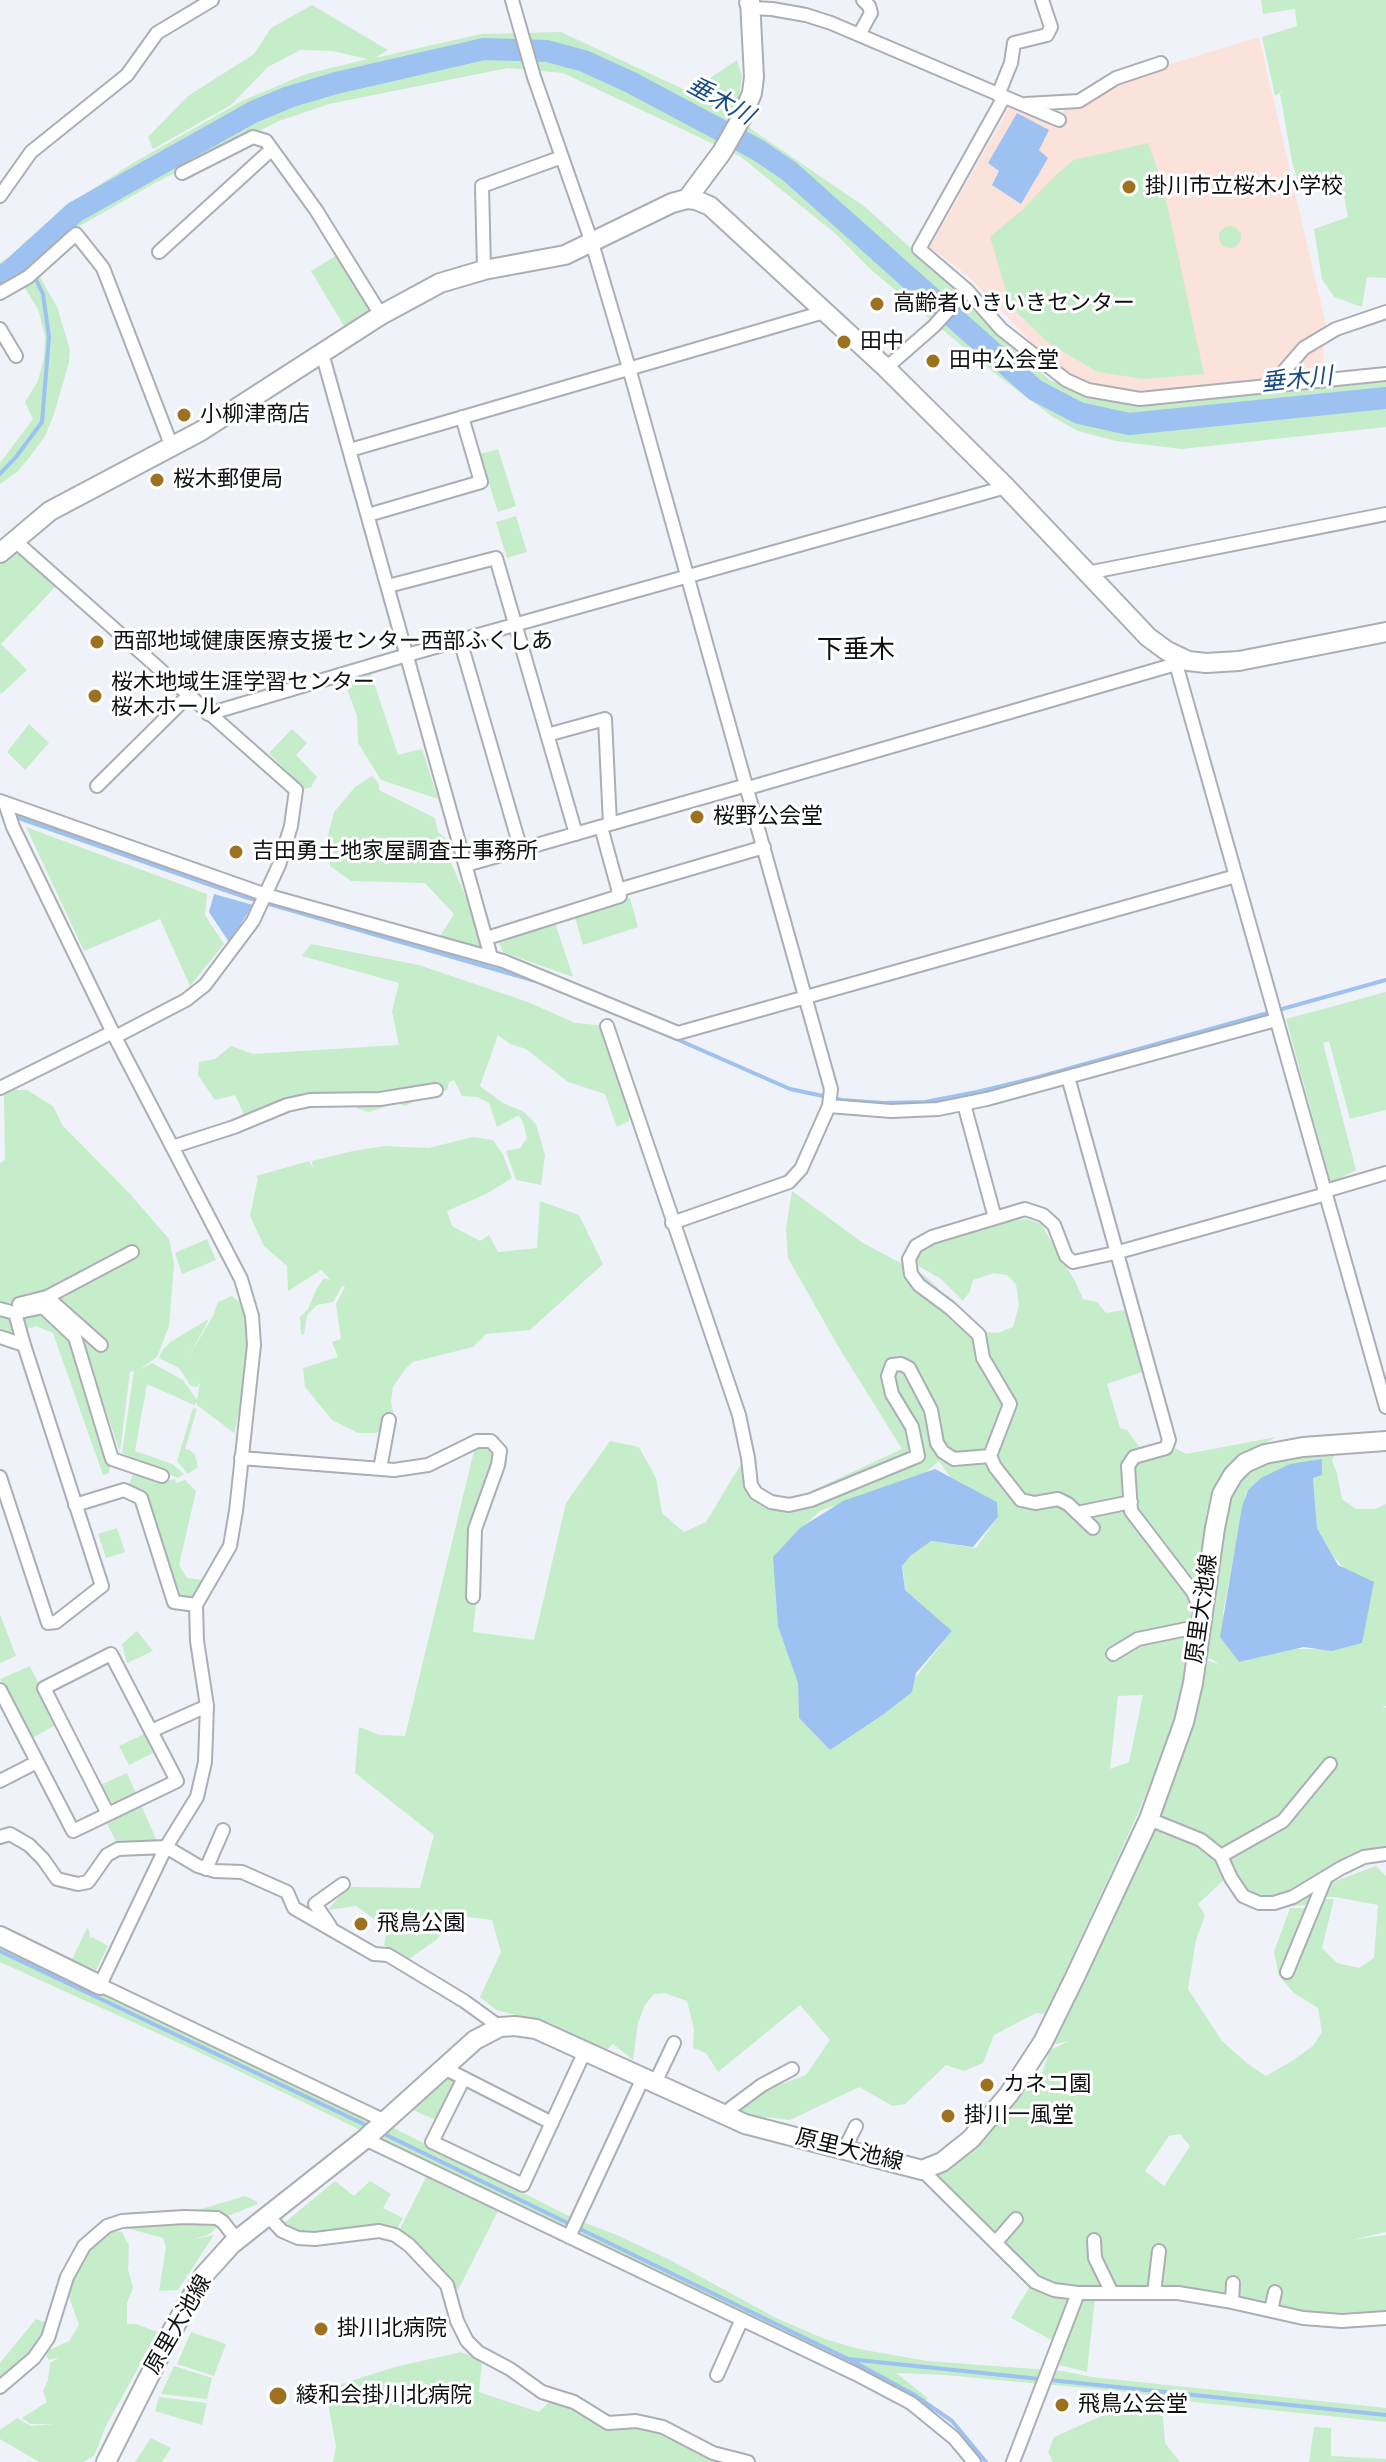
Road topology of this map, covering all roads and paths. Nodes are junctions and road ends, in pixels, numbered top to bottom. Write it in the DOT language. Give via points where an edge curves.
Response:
graph roads {
  1 [pos="180,0"];
  2 [pos="212,0"];
  3 [pos="512,0"];
  4 [pos="863,0"];
  5 [pos="1042,0"];
  6 [pos="749,3"];
  7 [pos="187,13"];
  8 [pos="859,35"];
  9 [pos="1161,63"];
  10 [pos="1001,96"];
  11 [pos="1022,105"];
  12 [pos="1059,120"];
  13 [pos="272,149"];
  14 [pos="562,157"];
  15 [pos="182,173"];
  16 [pos="0,196"];
  17 [pos="687,199"];
  18 [pos="592,243"];
  19 [pos="159,252"];
  20 [pos="484,270"];
  21 [pos="0,293"];
  22 [pos="964,294"];
  23 [pos="824,312"];
  24 [pos="1386,312"];
  25 [pos="381,315"];
  26 [pos="0,329"];
  27 [pos="322,353"];
  28 [pos="16,356"];
  29 [pos="629,368"];
  30 [pos="886,368"];
  31 [pos="1386,374"];
  32 [pos="1271,386"];
  33 [pos="462,417"];
  34 [pos="172,447"];
  35 [pos="350,450"];
  36 [pos="1006,487"];
  37 [pos="1386,514"];
  38 [pos="368,515"];
  39 [pos="14,540"];
  40 [pos="0,553"];
  41 [pos="1087,573"];
  42 [pos="688,577"];
  43 [pos="388,586"];
  44 [pos="515,625"];
  45 [pos="1386,632"];
  46 [pos="460,640"];
  47 [pos="407,655"];
  48 [pos="1174,659"];
  49 [pos="188,696"];
  50 [pos="208,714"];
  51 [pos="547,735"];
  52 [pos="97,786"];
  53 [pos="747,786"];
  54 [pos="2,802"];
  55 [pos="606,825"];
  56 [pos="576,834"];
  57 [pos="764,847"];
  58 [pos="521,850"];
  59 [pos="466,865"];
  60 [pos="1236,876"];
  61 [pos="618,890"];
  62 [pos="263,900"];
  63 [pos="487,938"];
  64 [pos="491,957"];
  65 [pos="806,996"];
  66 [pos="1276,1020"];
  67 [pos="607,1026"];
  68 [pos="114,1034"];
  69 [pos="1068,1077"];
  70 [pos="0,1088"];
  71 [pos="436,1090"];
  72 [pos="964,1104"];
  73 [pos="829,1106"];
  74 [pos="172,1147"];
  75 [pos="1386,1173"];
  76 [pos="1325,1193"];
  77 [pos="995,1218"];
  78 [pos="672,1223"];
  79 [pos="132,1252"];
  80 [pos="1115,1253"];
  81 [pos="47,1297"];
  82 [pos="0,1302"];
  83 [pos="0,1309"];
  84 [pos="15,1313"];
  85 [pos="0,1337"];
  86 [pos="24,1345"];
  87 [pos="101,1345"];
  88 [pos="1386,1407"];
  89 [pos="389,1420"];
  90 [pos="461,1432"];
  91 [pos="474,1440"];
  92 [pos="1386,1441"];
  93 [pos="990,1456"];
  94 [pos="241,1458"];
  95 [pos="133,1466"];
  96 [pos="380,1469"];
  97 [pos="162,1476"];
  98 [pos="0,1477"];
  99 [pos="124,1490"];
  100 [pos="1131,1502"];
  101 [pos="75,1505"];
  102 [pos="1077,1513"];
  103 [pos="1093,1528"];
  104 [pos="473,1597"];
  105 [pos="196,1605"];
  106 [pos="1201,1620"];
  107 [pos="1113,1654"];
  108 [pos="1,1693"];
  109 [pos="207,1706"];
  110 [pos="151,1731"];
  111 [pos="37,1762"];
  112 [pos="1330,1764"];
  113 [pos="0,1781"];
  114 [pos="108,1814"];
  115 [pos="1149,1819"];
  116 [pos="223,1830"];
  117 [pos="0,1837"];
  118 [pos="166,1847"];
  119 [pos="1221,1856"];
  120 [pos="1386,1856"];
  121 [pos="206,1869"];
  122 [pos="1326,1877"];
  123 [pos="343,1884"];
  124 [pos="333,1930"];
  125 [pos="0,1936"];
  126 [pos="1287,1972"];
  127 [pos="100,1985"];
  128 [pos="500,2027"];
  129 [pos="674,2043"];
  130 [pos="585,2051"];
  131 [pos="444,2068"];
  132 [pos="792,2069"];
  133 [pos="464,2078"];
  134 [pos="649,2080"];
  135 [pos="727,2116"];
  136 [pos="552,2123"];
  137 [pos="856,2126"];
  138 [pos="374,2131"];
  139 [pos="844,2150"];
  140 [pos="922,2170"];
  141 [pos="268,2216"];
  142 [pos="1016,2219"];
  143 [pos="569,2236"];
  144 [pos="237,2240"];
  145 [pos="1094,2240"];
  146 [pos="996,2242"];
  147 [pos="1159,2251"];
  148 [pos="1233,2283"];
  149 [pos="1275,2292"];
  150 [pos="1078,2293"];
  151 [pos="1112,2293"];
  152 [pos="1154,2293"];
  153 [pos="1232,2302"];
  154 [pos="1271,2311"];
  155 [pos="1386,2318"];
  156 [pos="742,2319"];
  157 [pos="717,2375"];
  158 [pos="0,2387"];
  159 [pos="106,2462"];
  160 [pos="748,2462"];
  161 [pos="974,2462"];
  162 [pos="1013,2462"];
  1 -- 7 [label="street"];
  2 -- 7 [label="street"];
  3 -- 14 [label="street"];
  4 -- 8 [label="street" via="871,13"];
  5 -- 10 [label="street" via="1051,27 1047,35 1014,43"];
  6 -- 8 [label="street" via="806,15"];
  6 -- 17 [label="street" via="753,85 722,152"];
  7 -- 16 [label="street" via="157,33 127,75 31,152"];
  8 -- 10 [label="street"];
  9 -- 11 [label="street" via="1116,78 1079,101"];
  10 -- 11 [label="street"];
  10 -- 22 [label="street" via="919,249"];
  11 -- 12 [label="street"];
  13 -- 15 [label="street" via="253,137"];
  13 -- 19 [label="street"];
  13 -- 25 [label="street"];
  14 -- 18 [label="street"];
  14 -- 20 [label="street" via="482,186"];
  17 -- 18 [label="street"];
  17 -- 23 [label="street" via="710,206"];
  18 -- 20 [label="street" via="556,257"];
  18 -- 29 [label="street"];
  20 -- 25 [label="street" via="440,283"];
  21 -- 34 [label="street" via="28,277 76,234 103,268"];
  22 -- 30 [label="street"];
  22 -- 32 [label="street" via="1066,380 1088,390 1140,399"];
  23 -- 29 [label="street"];
  23 -- 30 [label="street"];
  24 -- 32 [label="street" via="1336,329 1304,348"];
  25 -- 27 [label="street"];
  26 -- 28 [label="street"];
  27 -- 34 [label="street"];
  27 -- 35 [label="street"];
  29 -- 33 [label="street"];
  29 -- 42 [label="street"];
  30 -- 36 [label="street"];
  31 -- 32 [label="street"];
  33 -- 35 [label="street"];
  33 -- 38 [label="street" via="481,482"];
  34 -- 39 [label="street" via="50,511"];
  35 -- 38 [label="street"];
  36 -- 41 [label="street"];
  36 -- 42 [label="street"];
  37 -- 41 [label="street"];
  38 -- 43 [label="street"];
  39 -- 40 [label="street"];
  39 -- 49 [label="street"];
  41 -- 48 [label="street"];
  42 -- 44 [label="street"];
  42 -- 53 [label="street"];
  43 -- 44 [label="street" via="496,558"];
  43 -- 47 [label="street"];
  44 -- 46 [label="street"];
  44 -- 51 [label="street"];
  45 -- 48 [label="street" via="1239,661"];
  46 -- 47 [label="street"];
  46 -- 58 [label="street"];
  47 -- 50 [label="street"];
  47 -- 59 [label="street"];
  48 -- 53 [label="street"];
  48 -- 60 [label="street"];
  49 -- 50 [label="street"];
  49 -- 52 [label="street"];
  50 -- 62 [label="street" via="296,790 291,826"];
  51 -- 55 [label="street" via="605,719"];
  51 -- 56 [label="street"];
  53 -- 55 [label="street"];
  53 -- 57 [label="street"];
  54 -- 62 [label="street"];
  54 -- 68 [label="street"];
  55 -- 56 [label="street"];
  55 -- 61 [label="street"];
  56 -- 58 [label="street"];
  57 -- 61 [label="street"];
  57 -- 65 [label="street"];
  58 -- 59 [label="street"];
  59 -- 63 [label="street"];
  60 -- 65 [label="street"];
  60 -- 66 [label="street"];
  61 -- 63 [label="street" via="620,896"];
  62 -- 64 [label="street"];
  62 -- 68 [label="street" via="205,985 186,1000"];
  63 -- 64 [label="street"];
  64 -- 65 [label="street" via="678,1033"];
  65 -- 73 [label="street" via="831,1089"];
  66 -- 69 [label="street"];
  66 -- 76 [label="street"];
  67 -- 78 [label="street"];
  68 -- 70 [label="street"];
  68 -- 74 [label="street"];
  69 -- 72 [label="street"];
  69 -- 80 [label="street"];
  71 -- 74 [label="street" via="380,1099 310,1100"];
  72 -- 73 [label="street" via="891,1111"];
  72 -- 77 [label="street"];
  73 -- 78 [label="street" via="801,1169 789,1182"];
  74 -- 94 [label="street" via="241,1279 252,1316 254,1345"];
  75 -- 76 [label="street"];
  76 -- 80 [label="street"];
  76 -- 88 [label="street"];
  77 -- 80 [label="street" via="1025,1209 1043,1215 1073,1262"];
  77 -- 93 [label="street" via="932,1237 916,1246 909,1259 919,1285 979,1335 983,1358 1010,1404"];
  78 -- 93 [label="street" via="739,1415 756,1493 789,1505 811,1500 918,1456 912,1427 892,1394 892,1365 909,1368 931,1410 943,1452 954,1459"];
  79 -- 81 [label="street"];
  80 -- 100 [label="street" via="1169,1440 1166,1448 1134,1457 1128,1466"];
  81 -- 82 [label="street"];
  81 -- 87 [label="street"];
  83 -- 84 [label="street"];
  84 -- 86 [label="street"];
  84 -- 95 [label="street" via="43,1307 75,1337 112,1459"];
  85 -- 86 [label="street"];
  86 -- 101 [label="street"];
  89 -- 96 [label="street"];
  90 -- 91 [label="street"];
  91 -- 96 [label="street" via="394,1470"];
  91 -- 104 [label="street" via="491,1441 500,1451 475,1529"];
  92 -- 106 [label="street, 原里大池線" via="1298,1448 1245,1463 1222,1494"];
  93 -- 102 [label="street" via="1021,1500 1058,1499"];
  94 -- 96 [label="street"];
  94 -- 105 [label="street" via="230,1546"];
  95 -- 97 [label="street"];
  95 -- 99 [label="street"];
  98 -- 101 [label="street" via="48,1623 102,1586"];
  99 -- 101 [label="street"];
  99 -- 105 [label="street" via="141,1498 174,1602"];
  100 -- 102 [label="street"];
  100 -- 106 [label="street" via="1131,1511 1193,1592"];
  102 -- 103 [label="street"];
  105 -- 109 [label="street"];
  106 -- 107 [label="street" via="1138,1639"];
  106 -- 115 [label="street, 原里大池線" via="1184,1722"];
  108 -- 111 [label="street"];
  109 -- 110 [label="street"];
  109 -- 118 [label="street" via="205,1762 197,1797"];
  110 -- 114 [label="street" via="177,1781"];
  110 -- 114 [label="street" via="111,1654 44,1688"];
  111 -- 113 [label="street"];
  111 -- 114 [label="street" via="73,1831"];
  112 -- 119 [label="street" via="1283,1821"];
  115 -- 119 [label="street" via="1201,1840"];
  115 -- 140 [label="street, 原里大池線" via="1043,2042 971,2139"];
  116 -- 121 [label="street"];
  117 -- 118 [label="street" via="10,1834 29,1845 57,1879 78,1884 88,1882 107,1855 118,1849"];
  118 -- 121 [label="street"];
  118 -- 127 [label="street"];
  119 -- 122 [label="street" via="1243,1896 1259,1903 1293,1897"];
  120 -- 122 [label="street" via="1364,1857"];
  121 -- 124 [label="street" via="242,1872 287,1892 294,1908"];
  122 -- 126 [label="street"];
  123 -- 124 [label="street" via="315,1904"];
  124 -- 128 [label="street" via="374,1954 388,1955"];
  125 -- 127 [label="street"];
  127 -- 138 [label="street"];
  128 -- 130 [label="street, 原里大池線" via="536,2029"];
  128 -- 131 [label="street, 原里大池線" via="475,2040"];
  129 -- 134 [label="street"];
  130 -- 134 [label="street, 原里大池線"];
  130 -- 136 [label="street"];
  131 -- 133 [label="street"];
  131 -- 138 [label="street, 原里大池線"];
  132 -- 135 [label="street" via="762,2085"];
  133 -- 136 [label="street"];
  133 -- 136 [label="street" via="432,2142 523,2185"];
  134 -- 135 [label="street, 原里大池線"];
  134 -- 143 [label="street"];
  135 -- 139 [label="street, 原里大池線"];
  137 -- 139 [label="street"];
  138 -- 141 [label="street, 原里大池線"];
  138 -- 143 [label="street"];
  139 -- 140 [label="street, 原里大池線"];
  140 -- 146 [label="street"];
  141 -- 144 [label="street, 原里大池線"];
  141 -- 160 [label="street" via="298,2238 379,2231 395,2235 447,2285 457,2321 478,2352 542,2392 574,2402 608,2423 636,2421 663,2427 713,2453"];
  142 -- 146 [label="street"];
  143 -- 156 [label="street"];
  144 -- 158 [label="street" via="217,2218 107,2226 84,2246 67,2277 48,2338"];
  144 -- 159 [label="street, 原里大池線" via="204,2275"];
  145 -- 151 [label="street" via="1095,2258"];
  146 -- 150 [label="street" via="1035,2282"];
  147 -- 152 [label="street"];
  148 -- 153 [label="street"];
  149 -- 154 [label="street"];
  150 -- 151 [label="street"];
  150 -- 162 [label="street"];
  151 -- 152 [label="street"];
  152 -- 153 [label="street"];
  153 -- 154 [label="street"];
  154 -- 155 [label="street" via="1329,2320"];
  156 -- 157 [label="street"];
  156 -- 161 [label="street" via="911,2403"];
}
